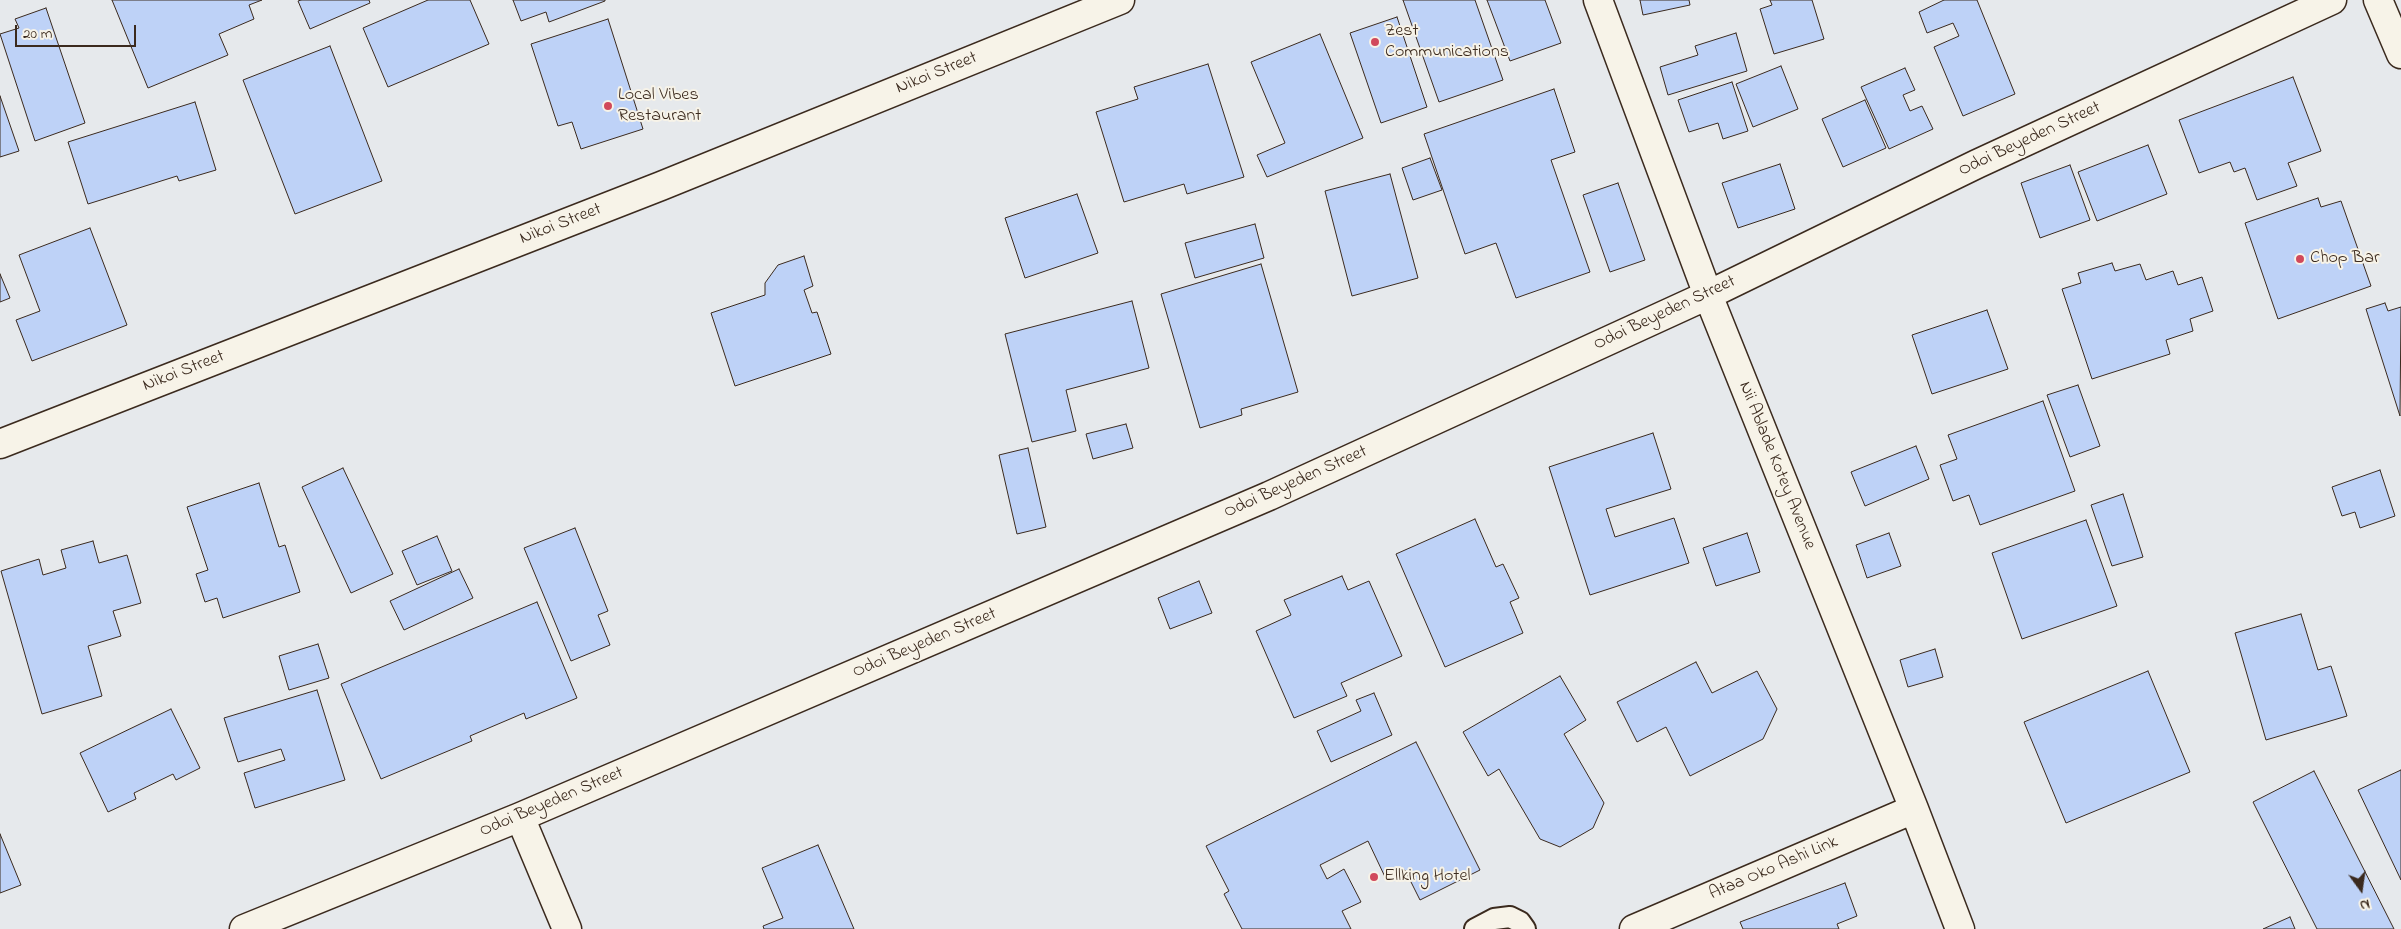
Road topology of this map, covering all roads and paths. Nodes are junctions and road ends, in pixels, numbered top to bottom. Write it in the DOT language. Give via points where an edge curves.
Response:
graph roads {
  1 [pos="1120,0"];
  2 [pos="1598,0"];
  3 [pos="2332,0"];
  4 [pos="2378,0"];
  5 [pos="2401,54"];
  6 [pos="1708,295"];
  7 [pos="0,444"];
  8 [pos="1914,809"];
  9 [pos="520,817"];
  10 [pos="244,929"];
  11 [pos="567,929"];
  12 [pos="1475,929"];
  13 [pos="1525,929"];
  14 [pos="1634,929"];
  15 [pos="1960,929"];
  1 -- 7 [label="street, Nikoi Street" via="661,186"];
  2 -- 6 [label="street, Nii Ablade Kotey Avenue"];
  3 -- 6 [label="street, Odoi Beyeden Street" via="1977,164"];
  4 -- 5 [label="street"];
  6 -- 8 [label="street, Nii Ablade Kotey Avenue"];
  6 -- 9 [label="street, Odoi Beyeden Street" via="1269,496"];
  8 -- 14 [label="street, Ataa Oko Ashi Link"];
  8 -- 15 [label="street, Nii Ablade Kotey Avenue"];
  9 -- 10 [label="street, Odoi Beyeden Street"];
  9 -- 11 [label="street"];
  12 -- 13 [label="lane" via="1494,919 1510,917"];
}
